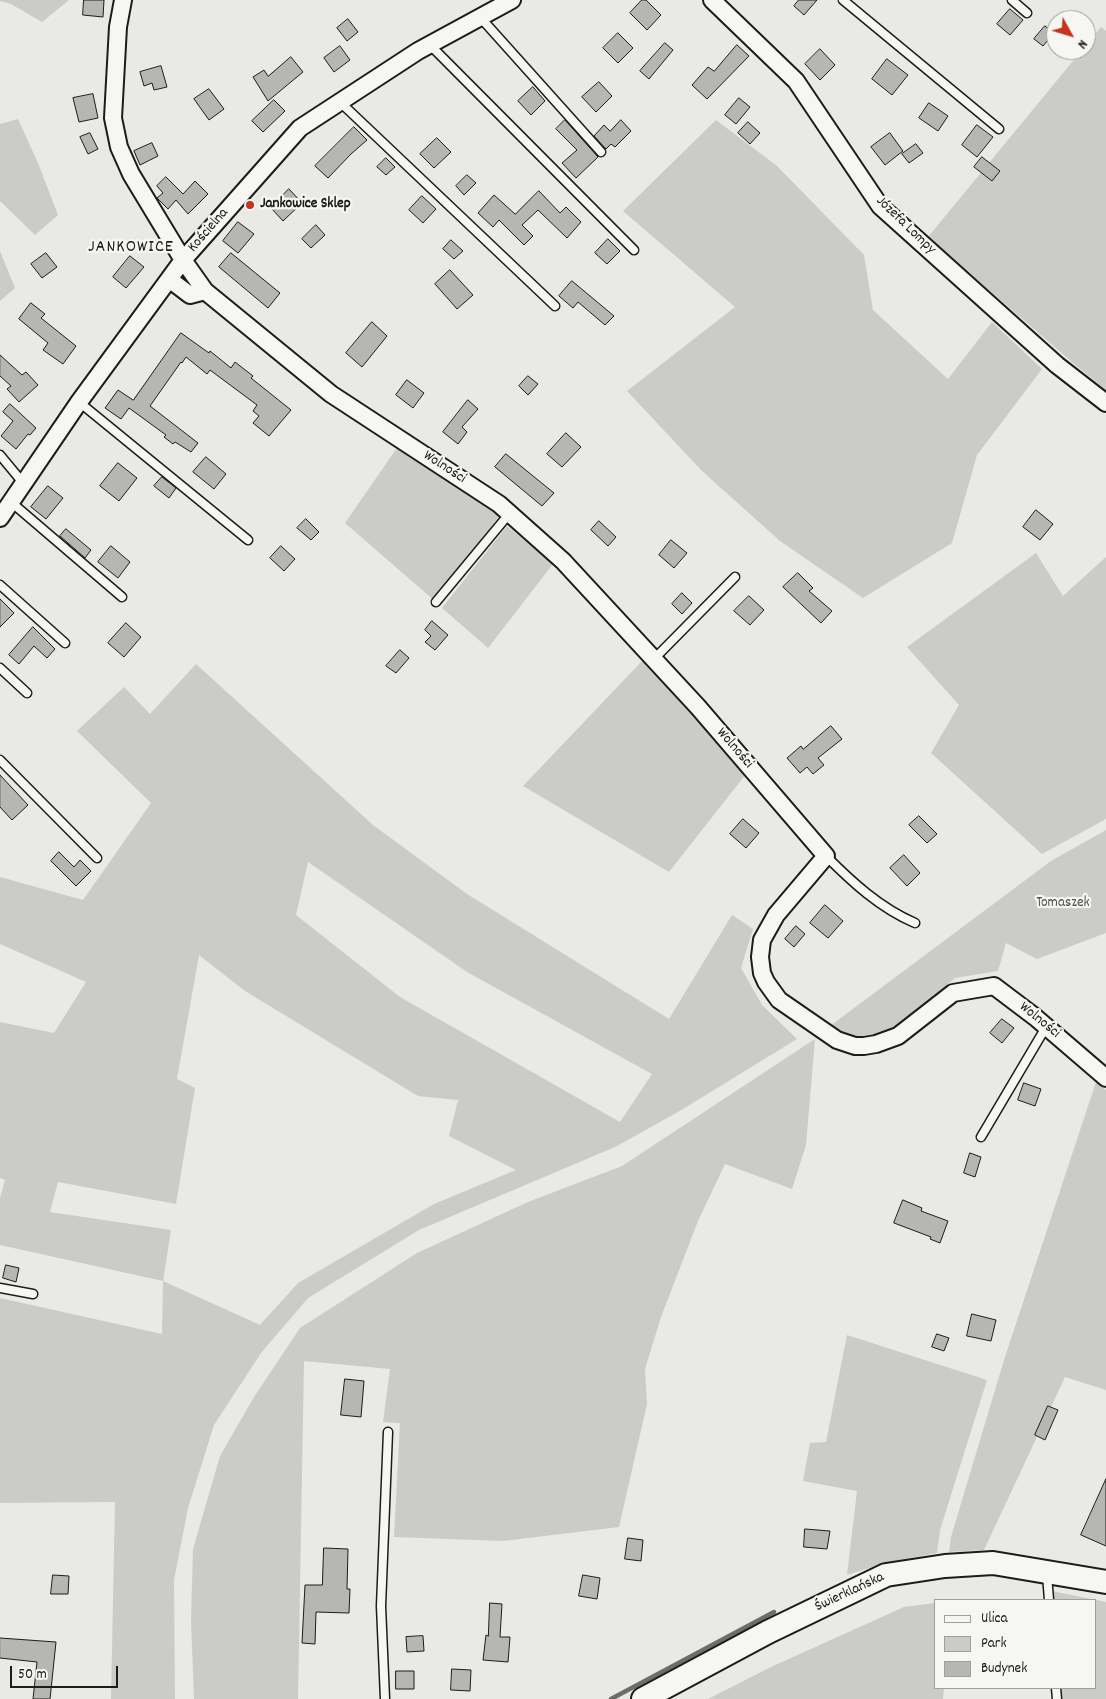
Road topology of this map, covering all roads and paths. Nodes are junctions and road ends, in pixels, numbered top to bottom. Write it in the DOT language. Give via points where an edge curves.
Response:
graph roads {
  1 [pos="123,0"];
  2 [pos="512,0"];
  3 [pos="712,0"];
  4 [pos="844,0"];
  5 [pos="1012,0"];
  6 [pos="1027,13"];
  7 [pos="480,17"];
  8 [pos="429,44"];
  9 [pos="340,102"];
  10 [pos="999,129"];
  11 [pos="601,152"];
  12 [pos="634,250"];
  13 [pos="183,260"];
  14 [pos="169,279"];
  15 [pos="205,292"];
  16 [pos="555,306"];
  17 [pos="79,402"];
  18 [pos="1106,403"];
  19 [pos="0,455"];
  20 [pos="24,484"];
  21 [pos="11,502"];
  22 [pos="509,514"];
  23 [pos="0,518"];
  24 [pos="248,540"];
  25 [pos="735,577"];
  26 [pos="0,585"];
  27 [pos="122,597"];
  28 [pos="436,602"];
  29 [pos="66,643"];
  30 [pos="654,659"];
  31 [pos="0,668"];
  32 [pos="27,693"];
  33 [pos="0,760"];
  34 [pos="826,856"];
  35 [pos="97,858"];
  36 [pos="915,923"];
  37 [pos="1046,1026"];
  38 [pos="1106,1078"];
  39 [pos="981,1136"];
  40 [pos="0,1288"];
  41 [pos="33,1294"];
  42 [pos="388,1432"];
  43 [pos="1047,1573"];
  44 [pos="1106,1582"];
  45 [pos="1049,1599"];
  46 [pos="385,1699"];
  47 [pos="643,1699"];
  1 -- 13 [label="street, Wolności" via="118,27 113,118 119,147 131,174"];
  2 -- 7 [label="street, Kościelna"];
  3 -- 18 [label="street, Józefa Lompy" via="796,81 880,206 1057,365"];
  4 -- 10 [label="lane"];
  5 -- 6 [label="lane"];
  7 -- 8 [label="street, Kościelna"];
  7 -- 11 [label="lane"];
  8 -- 9 [label="street, Kościelna"];
  8 -- 12 [label="lane"];
  9 -- 13 [label="street, Kościelna" via="300,128"];
  9 -- 16 [label="lane"];
  13 -- 14 [label="street, Kościelna"];
  13 -- 15 [label="street, Wolności"];
  14 -- 15 [label="street" via="190,295"];
  14 -- 17 [label="street, Kościelna"];
  15 -- 22 [label="street, Wolności" via="331,394 499,504"];
  17 -- 20 [label="street, Kościelna"];
  17 -- 24 [label="lane"];
  19 -- 20 [label="lane"];
  20 -- 21 [label="street, Kościelna"];
  21 -- 23 [label="street, Kościelna"];
  21 -- 27 [label="lane"];
  22 -- 28 [label="lane"];
  22 -- 30 [label="street, Wolności" via="563,561"];
  25 -- 30 [label="lane"];
  26 -- 29 [label="lane"];
  30 -- 34 [label="street, Wolności"];
  31 -- 32 [label="lane"];
  33 -- 35 [label="lane"];
  34 -- 36 [label="lane" via="871,897 896,915"];
  34 -- 37 [label="street, Wolności" via="776,915 762,940 762,973 779,1000 828,1035 855,1046 876,1044 898,1036 954,993 994,986"];
  37 -- 38 [label="street, Wolności"];
  37 -- 39 [label="lane"];
  40 -- 41 [label="lane"];
  42 -- 46 [label="lane" via="381,1606"];
  43 -- 44 [label="main road, Świerklańska"];
  43 -- 45 [label="lane"];
  43 -- 47 [label="main road, Świerklańska" via="993,1563 886,1575 768,1632"];
}
